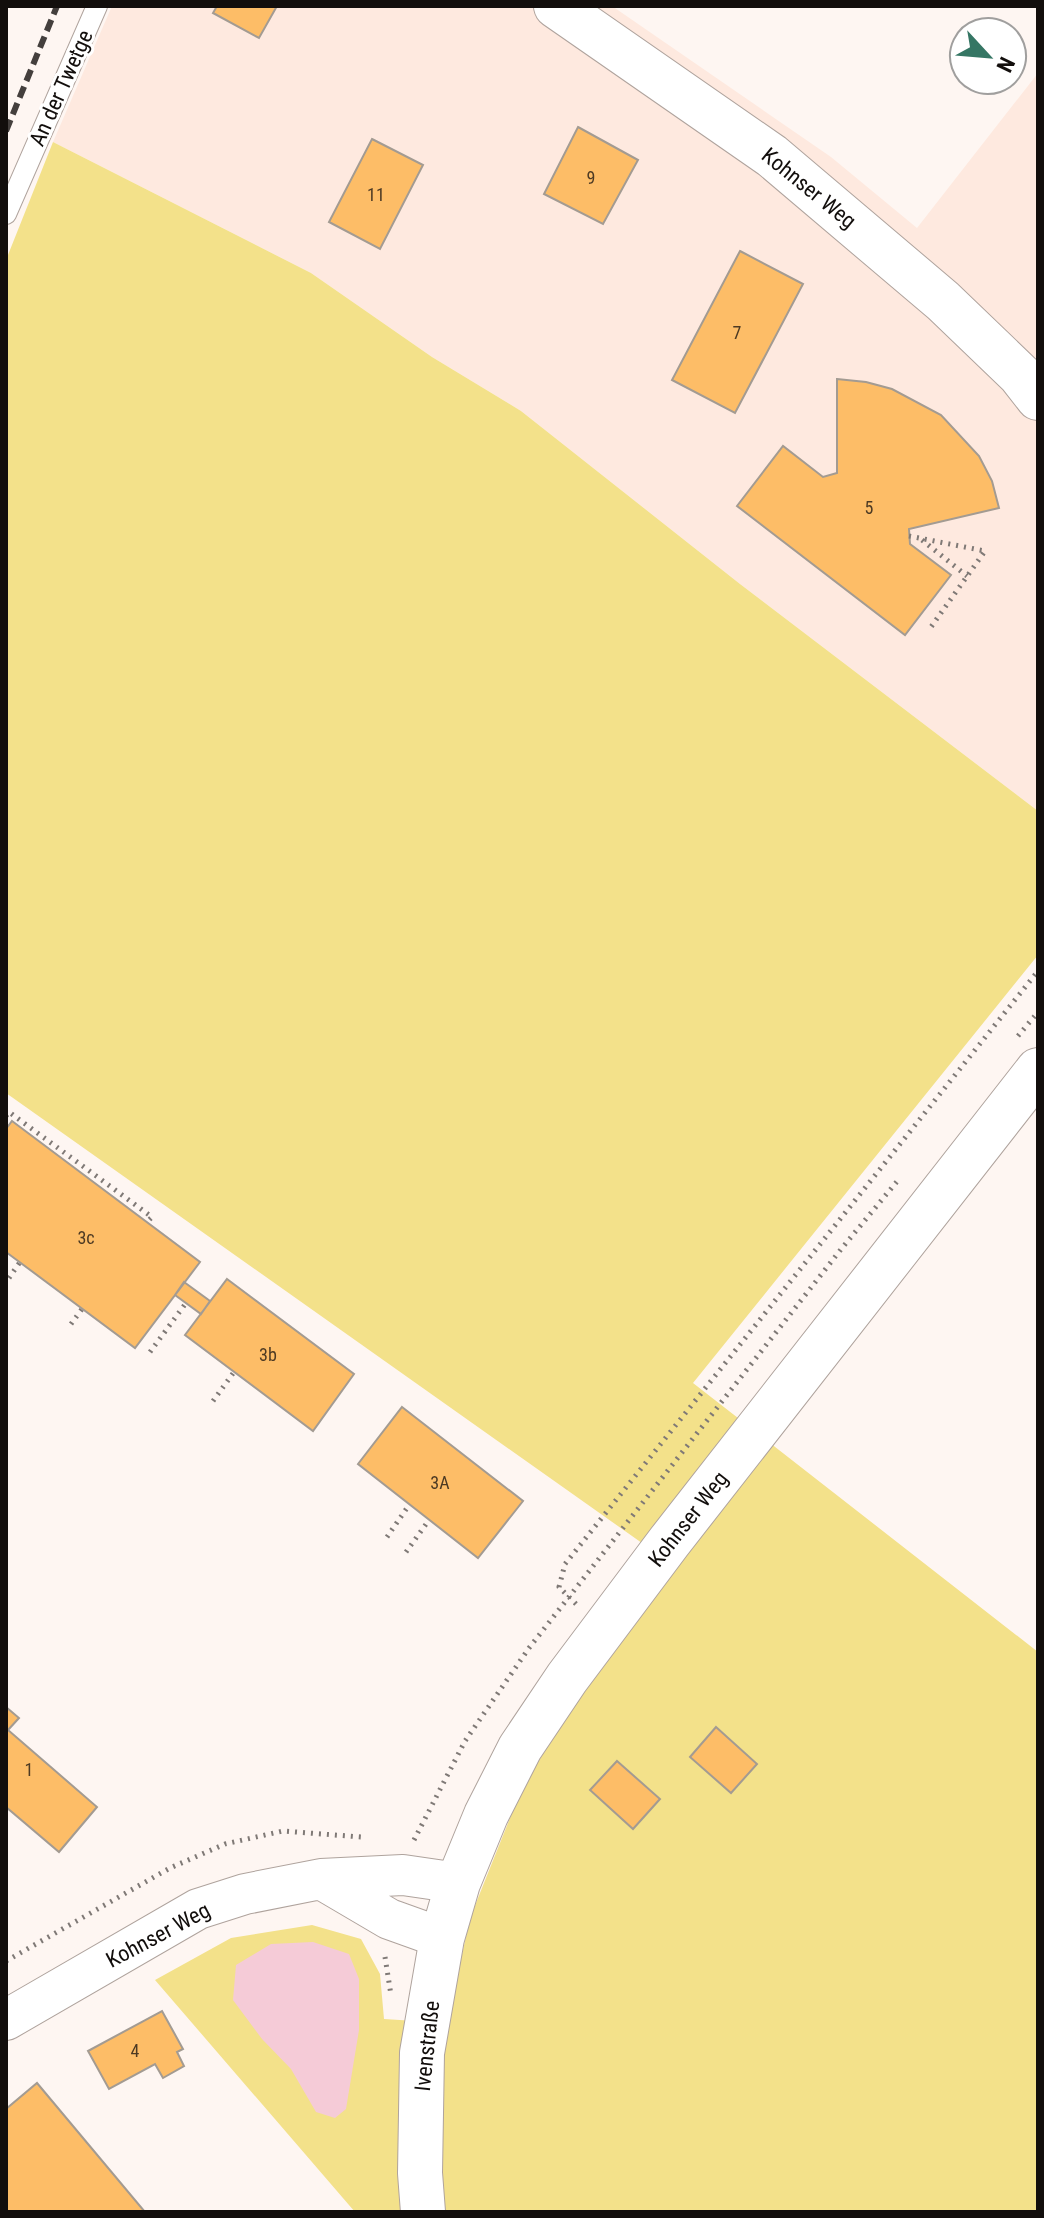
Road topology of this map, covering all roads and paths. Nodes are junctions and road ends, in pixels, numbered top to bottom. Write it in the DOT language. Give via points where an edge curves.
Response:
graph roads {
  1 [pos="97,6"];
  2 [pos="556,6"];
  3 [pos="6,214"];
  4 [pos="1038,398"];
  5 [pos="909,536"];
  6 [pos="921,540"];
  7 [pos="967,576"];
  8 [pos="931,627"];
  9 [pos="1038,971"];
  10 [pos="1038,1070"];
  11 [pos="6,1116"];
  12 [pos="147,1222"];
  13 [pos="20,1262"];
  14 [pos="9,1278"];
  15 [pos="186,1303"];
  16 [pos="82,1309"];
  17 [pos="71,1324"];
  18 [pos="150,1352"];
  19 [pos="234,1372"];
  20 [pos="213,1401"];
  21 [pos="409,1505"];
  22 [pos="429,1520"];
  23 [pos="387,1537"];
  24 [pos="406,1552"];
  25 [pos="565,1564"];
  26 [pos="321,1879"];
  27 [pos="458,1883"];
  28 [pos="442,1938"];
  29 [pos="6,2020"];
  30 [pos="423,2212"];
  1 -- 3 [label="lane, An der Twetge"];
  2 -- 4 [label="street, Kohnser Weg" via="772,156 943,301"];
  5 -- 6 [label="path"];
  6 -- 7 [label="path"];
  6 -- 7 [label="path" via="985,551"];
  7 -- 8 [label="path"];
  9 -- 25 [label="path"];
  10 -- 27 [label="street, Kohnser Weg" via="567,1678 520,1748"];
  11 -- 12 [label="path" via="9,1112 152,1217"];
  13 -- 14 [label="path"];
  15 -- 18 [label="path"];
  16 -- 17 [label="path"];
  19 -- 20 [label="path"];
  21 -- 23 [label="path"];
  22 -- 24 [label="path"];
  26 -- 27 [label="street, Kohnser Weg" via="403,1875"];
  26 -- 28 [label="street" via="389,1919"];
  26 -- 29 [label="street, Kohnser Weg" via="198,1909"];
  27 -- 28 [label="street, Ivenstraße"];
  28 -- 30 [label="street, Ivenstraße" via="422,2053"];
}
